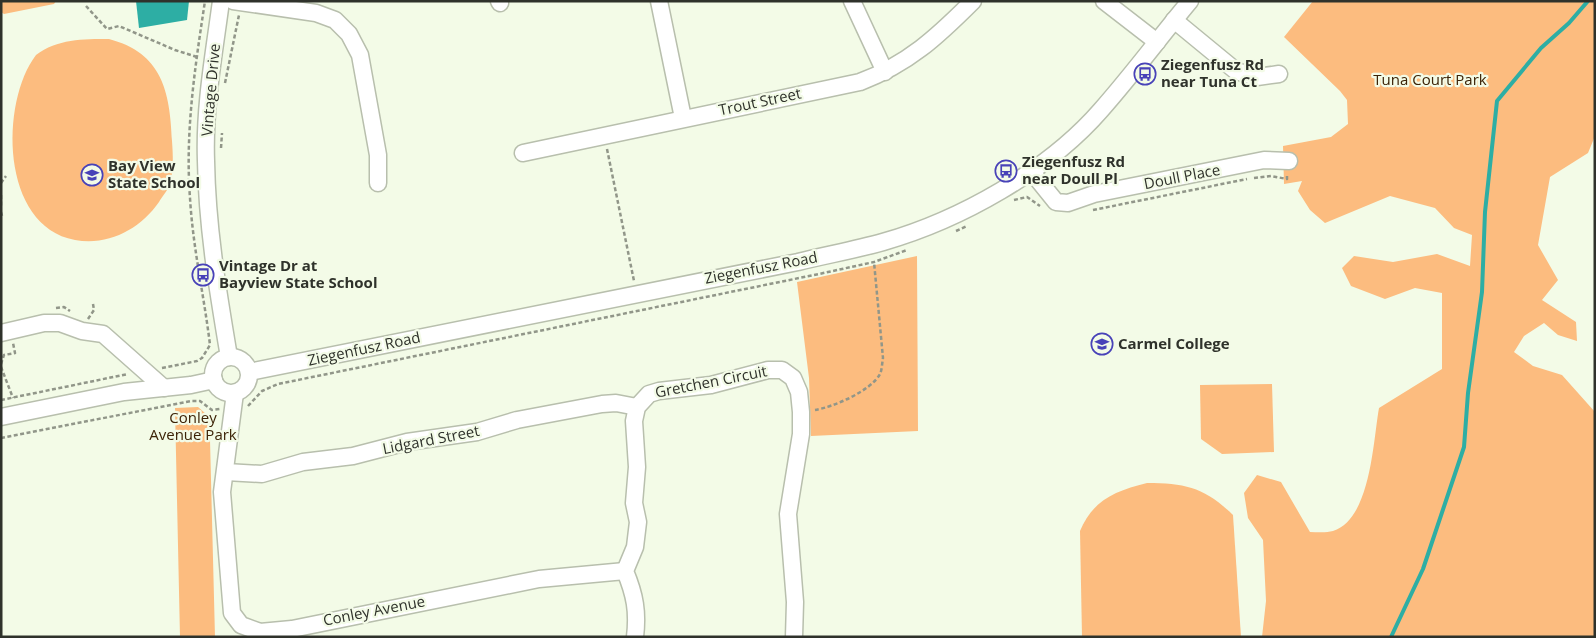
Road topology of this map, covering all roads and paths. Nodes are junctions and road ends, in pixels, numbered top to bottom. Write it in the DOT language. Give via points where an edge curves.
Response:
graph roads {
  1 [pos="205,1"];
  2 [pos="221,1"];
  3 [pos="659,1"];
  4 [pos="852,1"];
  5 [pos="974,1"];
  6 [pos="1104,1"];
  7 [pos="1190,1"];
  8 [pos="237,2"];
  9 [pos="86,6"];
  10 [pos="1174,20"];
  11 [pos="1157,42"];
  12 [pos="197,57"];
  13 [pos="885,72"];
  14 [pos="1279,74"];
  15 [pos="224,90"];
  16 [pos="683,118"];
  17 [pos="222,126"];
  18 [pos="604,136"];
  19 [pos="523,153"];
  20 [pos="221,154"];
  21 [pos="1289,161"];
  22 [pos="1031,171"];
  23 [pos="6,176"];
  24 [pos="1,183"];
  25 [pos="378,183"];
  26 [pos="1,195"];
  27 [pos="1,208"];
  28 [pos="1,212"];
  29 [pos="2,216"];
  30 [pos="874,262"];
  31 [pos="637,293"];
  32 [pos="93,304"];
  33 [pos="89,318"];
  34 [pos="6,335"];
  35 [pos="210,345"];
  36 [pos="228,350"];
  37 [pos="1,366"];
  38 [pos="142,369"];
  39 [pos="249,372"];
  40 [pos="214,380"];
  41 [pos="164,388"];
  42 [pos="235,392"];
  43 [pos="13,398"];
  44 [pos="1,400"];
  45 [pos="637,407"];
  46 [pos="802,412"];
  47 [pos="1,417"];
  48 [pos="226,472"];
  49 [pos="625,572"];
  50 [pos="237,631"];
  51 [pos="635,637"];
  52 [pos="794,637"];
  1 -- 12 [label="path"];
  2 -- 36 [label="street, Vintage Drive" via="207,110 206,159 209,233"];
  3 -- 16 [label="street"];
  4 -- 13 [label="street"];
  5 -- 13 [label="street, Trout Street" via="940,35"];
  6 -- 11 [label="street"];
  7 -- 10 [label="street, Ziegenfusz Road"];
  8 -- 15 [label="path"];
  8 -- 25 [label="street" via="316,13 335,20 349,34 360,55 378,155"];
  9 -- 12 [label="path" via="107,29 119,26"];
  10 -- 11 [label="street, Ziegenfusz Road"];
  10 -- 14 [label="street" via="1236,71 1257,77"];
  11 -- 22 [label="street, Ziegenfusz Road" via="1100,112"];
  12 -- 35 [label="path" via="191,104 189,197"];
  13 -- 16 [label="street, Trout Street" via="860,82"];
  16 -- 18 [label="street, Trout Street"];
  17 -- 20 [label="path"];
  18 -- 19 [label="street, Trout Street"];
  18 -- 31 [label="path"];
  21 -- 22 [label="street, Doull Place" via="1264,160 1094,194 1068,203 1056,202"];
  22 -- 31 [label="street, Ziegenfusz Road" via="942,221 882,242"];
  23 -- 24 [label="path"];
  26 -- 27 [label="path"];
  28 -- 29 [label="path"];
  30 -- 46 [label="path" via="883,358 880,373 872,383 844,401"];
  31 -- 39 [label="street, Ziegenfusz Road"];
  32 -- 33 [label="path" via="94,310"];
  34 -- 37 [label="path" via="14,353 4,354"];
  34 -- 38 [label="street" via="60,323 102,334"];
  35 -- 36 [label="path"];
  35 -- 38 [label="path" via="197,360"];
  36 -- 39 [label="street" via="243,361"];
  36 -- 40 [label="street" via="216,366"];
  37 -- 43 [label="path"];
  38 -- 41 [label="street"];
  38 -- 43 [label="path"];
  39 -- 42 [label="street" via="246,384"];
  40 -- 41 [label="street"];
  40 -- 42 [label="street" via="223,391"];
  41 -- 47 [label="street" via="124,392"];
  42 -- 48 [label="street, Conley Avenue"];
  43 -- 44 [label="path"];
  45 -- 46 [label="street, Gretchen Circuit" via="648,394 659,391 711,385 768,370 782,370 793,378"];
  45 -- 48 [label="street, Lidgard Street" via="602,404 517,420 477,432 407,442 353,456 303,462 262,474"];
  45 -- 49 [label="street, Gretchen Circuit" via="634,421 637,468 634,503 638,522 635,548"];
  46 -- 52 [label="street, Gretchen Circuit" via="802,434 788,514"];
  48 -- 50 [label="street, Conley Avenue" via="222,521 231,582 229,602"];
  49 -- 50 [label="street, Conley Avenue" via="539,579 292,629"];
  49 -- 51 [label="street" via="638,613"];
}
